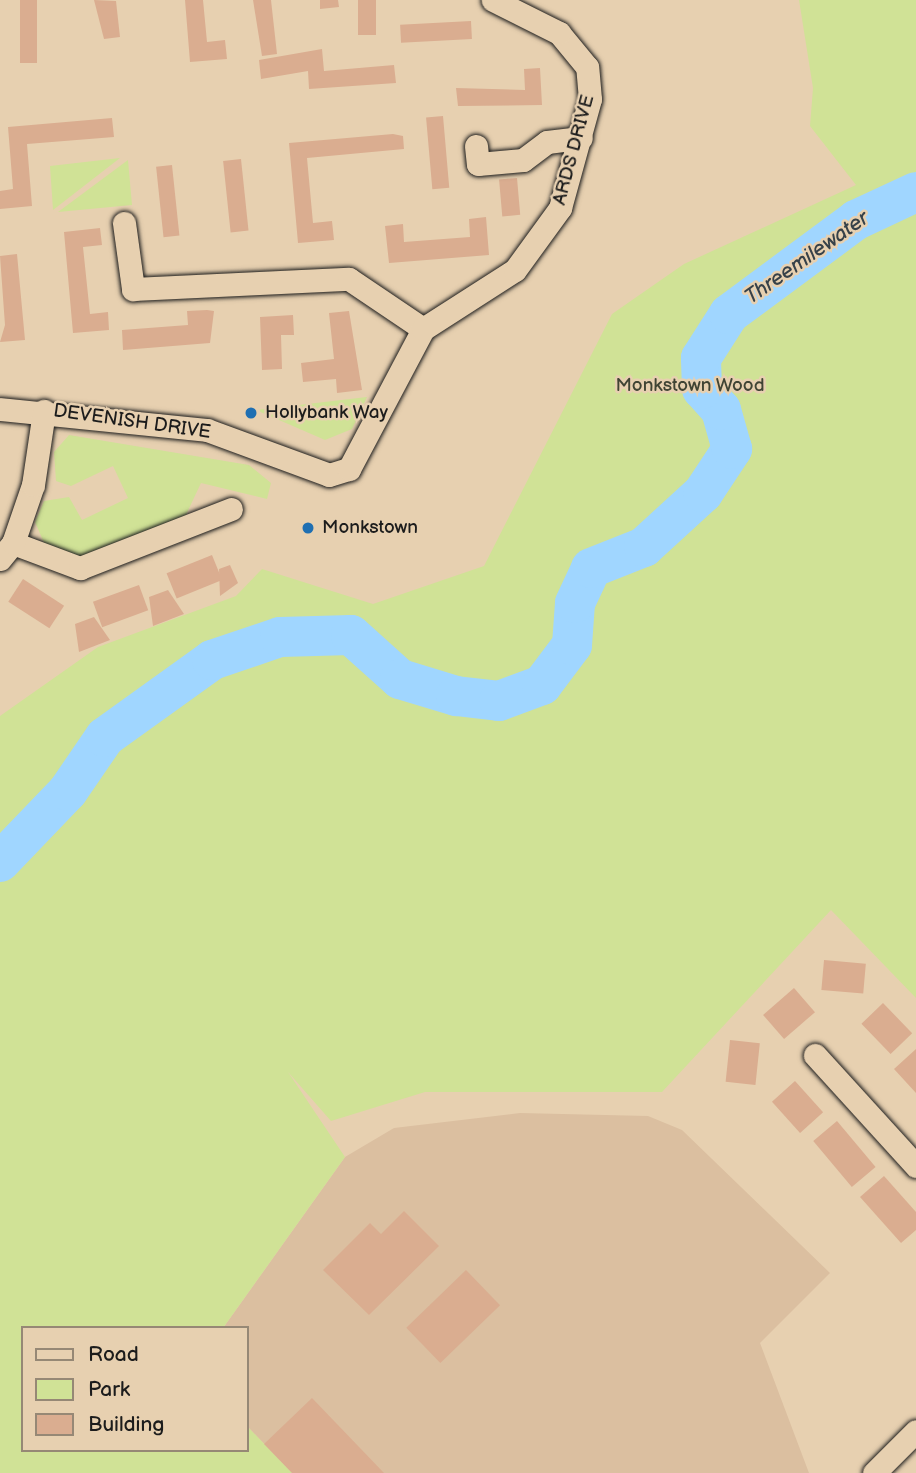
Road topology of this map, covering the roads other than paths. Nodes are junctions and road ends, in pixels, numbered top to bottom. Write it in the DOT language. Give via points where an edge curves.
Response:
graph roads {
  1 [pos="493,0"];
  2 [pos="581,138"];
  3 [pos="476,146"];
  4 [pos="124,223"];
  5 [pos="423,329"];
  6 [pos="0,409"];
  7 [pos="44,411"];
  8 [pos="341,475"];
  9 [pos="232,509"];
  10 [pos="7,551"];
  11 [pos="815,1055"];
  12 [pos="916,1166"];
  13 [pos="916,1431"];
  14 [pos="874,1473"];
  1 -- 2 [label="street, ARDS DRIVE" via="559,33 580,54 591,83"];
  2 -- 3 [label="street" via="547,142 523,160 478,164"];
  2 -- 5 [label="street, ARDS DRIVE" via="560,208 539,243 515,270"];
  4 -- 5 [label="street" via="133,289 348,279"];
  5 -- 8 [label="street, ARDS DRIVE"];
  6 -- 7 [label="street, DEVENISH DRIVE"];
  7 -- 8 [label="street, DEVENISH DRIVE" via="207,430"];
  7 -- 10 [label="street" via="33,485"];
  9 -- 10 [label="street" via="80,568"];
  11 -- 12 [label="street"];
  13 -- 14 [label="street"];
}
